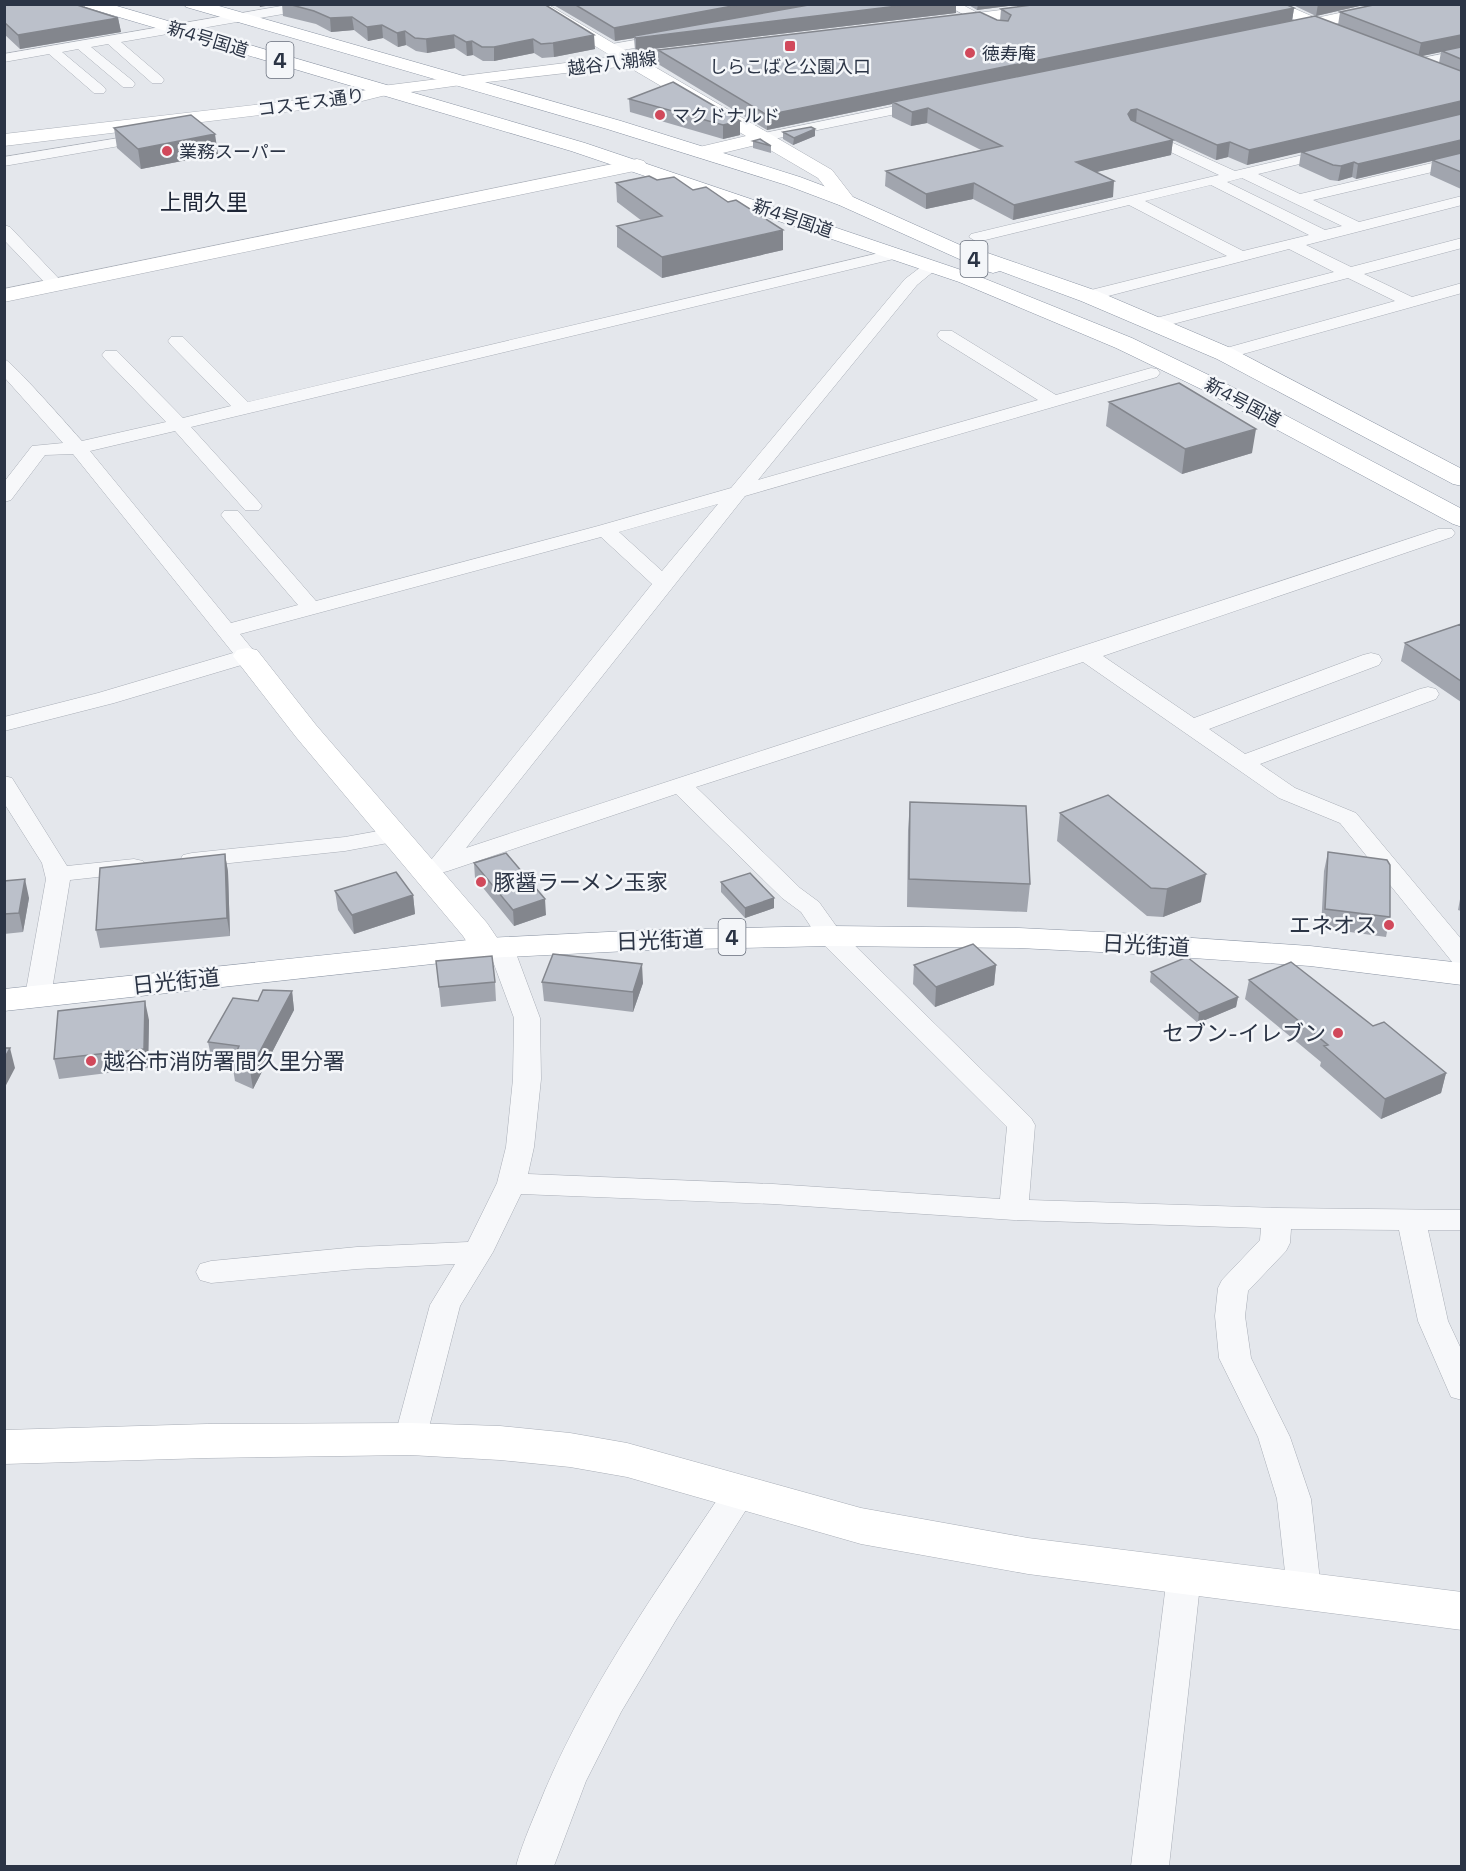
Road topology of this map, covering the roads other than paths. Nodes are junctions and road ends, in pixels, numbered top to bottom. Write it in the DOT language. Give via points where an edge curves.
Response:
graph roads {
  1 [pos="91,4"];
  2 [pos="192,4"];
  3 [pos="318,4"];
  4 [pos="534,4"];
  5 [pos="950,4"];
  6 [pos="1092,4"];
  7 [pos="1268,4"];
  8 [pos="1407,4"];
  9 [pos="240,18"];
  10 [pos="980,18"];
  11 [pos="1315,23"];
  12 [pos="933,24"];
  13 [pos="1002,28"];
  14 [pos="1293,28"];
  15 [pos="177,29"];
  16 [pos="1335,32"];
  17 [pos="687,35"];
  18 [pos="111,40"];
  19 [pos="81,45"];
  20 [pos="612,48"];
  21 [pos="52,50"];
  22 [pos="713,51"];
  23 [pos="1461,54"];
  24 [pos="4,58"];
  25 [pos="632,60"];
  26 [pos="1439,72"];
  27 [pos="157,80"];
  28 [pos="461,80"];
  29 [pos="128,84"];
  30 [pos="99,90"];
  31 [pos="382,91"];
  32 [pos="942,100"];
  33 [pos="199,128"];
  34 [pos="1135,130"];
  35 [pos="4,132"];
  36 [pos="764,137"];
  37 [pos="4,140"];
  38 [pos="1349,148"];
  39 [pos="702,152"];
  40 [pos="1432,154"];
  41 [pos="4,162"];
  42 [pos="1458,164"];
  43 [pos="637,165"];
  44 [pos="1240,175"];
  45 [pos="1212,180"];
  46 [pos="1299,199"];
  47 [pos="1129,200"];
  48 [pos="1461,200"];
  49 [pos="846,201"];
  50 [pos="757,206"];
  51 [pos="1357,227"];
  52 [pos="4,230"];
  53 [pos="1323,236"];
  54 [pos="977,237"];
  55 [pos="1461,243"];
  56 [pos="1291,244"];
  57 [pos="950,248"];
  58 [pos="896,255"];
  59 [pos="1242,257"];
  60 [pos="932,266"];
  61 [pos="1349,273"];
  62 [pos="966,278"];
  63 [pos="56,285"];
  64 [pos="1461,288"];
  65 [pos="4,296"];
  66 [pos="1089,296"];
  67 [pos="1408,302"];
  68 [pos="1154,324"];
  69 [pos="946,335"];
  70 [pos="177,341"];
  71 [pos="1226,354"];
  72 [pos="111,355"];
  73 [pos="4,364"];
  74 [pos="1150,373"];
  75 [pos="12,385"];
  76 [pos="1053,401"];
  77 [pos="244,409"];
  78 [pos="179,424"];
  79 [pos="78,448"];
  80 [pos="1461,478"];
  81 [pos="742,490"];
  82 [pos="4,496"];
  83 [pos="1461,500"];
  84 [pos="252,506"];
  85 [pos="231,515"];
  86 [pos="605,530"];
  87 [pos="1456,531"];
  88 [pos="663,584"];
  89 [pos="311,608"];
  90 [pos="226,631"];
  91 [pos="1086,654"];
  92 [pos="247,656"];
  93 [pos="1371,660"];
  94 [pos="1428,694"];
  95 [pos="4,724"];
  96 [pos="1192,727"];
  97 [pos="1244,762"];
  98 [pos="4,783"];
  99 [pos="681,786"];
  100 [pos="395,835"];
  101 [pos="432,868"];
  102 [pos="57,874"];
  103 [pos="830,936"];
  104 [pos="494,948"];
  105 [pos="1461,957"];
  106 [pos="1461,974"];
  107 [pos="38,996"];
  108 [pos="4,1000"];
  109 [pos="511,1183"];
  110 [pos="1014,1210"];
  111 [pos="1277,1218"];
  112 [pos="1411,1218"];
  113 [pos="1461,1220"];
  114 [pos="478,1252"];
  115 [pos="211,1272"];
  116 [pos="1461,1388"];
  117 [pos="410,1439"];
  118 [pos="4,1447"];
  119 [pos="741,1491"];
  120 [pos="1184,1576"];
  121 [pos="1304,1590"];
  122 [pos="1461,1611"];
  123 [pos="535,1866"];
  124 [pos="1150,1866"];
  1 -- 15 [label="main road, 新4号国道 / 4"];
  2 -- 9 [label="main road, 新4号国道 / 4"];
  3 -- 9 [label="street"];
  4 -- 20 [label="main road"];
  5 -- 10 [label="street"];
  6 -- 10 [label="main road"];
  7 -- 11 [label="main road"];
  8 -- 11 [label="main road"];
  9 -- 15 [label="street"];
  9 -- 28 [label="main road, 新4号国道 / 4"];
  10 -- 12 [label="main road"];
  10 -- 13 [label="street"];
  11 -- 14 [label="street"];
  11 -- 16 [label="street"];
  15 -- 18 [label="street"];
  15 -- 31 [label="main road, 新4号国道 / 4"];
  17 -- 20 [label="street"];
  18 -- 19 [label="street"];
  18 -- 27 [label="street"];
  19 -- 21 [label="street"];
  19 -- 29 [label="street"];
  20 -- 25 [label="main road"];
  21 -- 24 [label="street"];
  21 -- 30 [label="street"];
  22 -- 25 [label="main road, 越谷八潮線"];
  23 -- 26 [label="street" via="1412,61"];
  25 -- 28 [label="main road, 越谷八潮線"];
  25 -- 36 [label="main road"];
  28 -- 31 [label="main road, 越谷八潮線"];
  28 -- 39 [label="main road, 新4号国道 / 4"];
  28 -- 50 [label="main road" via="467,89 549,115 609,146 733,189"];
  31 -- 35 [label="main road, コスモス通り" via="330,93"];
  31 -- 37 [label="main road, コスモス通り" via="350,99"];
  31 -- 43 [label="main road, 新4号国道 / 4"];
  32 -- 36 [label="street"];
  33 -- 41 [label="street"];
  34 -- 44 [label="street"];
  36 -- 39 [label="main road"];
  36 -- 49 [label="main road" via="825,174"];
  38 -- 44 [label="street"];
  39 -- 49 [label="main road, 新4号国道 / 4"];
  40 -- 42 [label="street"];
  42 -- 46 [label="street"];
  43 -- 50 [label="main road, 新4号国道 / 4"];
  43 -- 63 [label="main road"];
  44 -- 45 [label="street"];
  44 -- 46 [label="street"];
  45 -- 47 [label="street"];
  45 -- 53 [label="street"];
  46 -- 51 [label="street"];
  47 -- 54 [label="street"];
  47 -- 59 [label="street"];
  48 -- 51 [label="street"];
  49 -- 57 [label="main road, 新4号国道 / 4"];
  50 -- 58 [label="main road, 新4号国道 / 4"];
  51 -- 53 [label="street"];
  52 -- 63 [label="street"];
  53 -- 56 [label="street"];
  55 -- 61 [label="street"];
  56 -- 59 [label="street"];
  56 -- 61 [label="street"];
  57 -- 66 [label="main road"];
  57 -- 83 [label="main road, 新4号国道 / 4" via="1231,378"];
  58 -- 60 [label="main road, 新4号国道 / 4"];
  58 -- 77 [label="street"];
  59 -- 66 [label="street"];
  60 -- 62 [label="main road, 新4号国道 / 4"];
  60 -- 81 [label="street" via="911,282"];
  61 -- 67 [label="street"];
  61 -- 68 [label="street"];
  62 -- 74 [label="main road" via="998,300"];
  62 -- 87 [label="main road, 新4号国道 / 4" via="1124,343 1209,384"];
  63 -- 65 [label="main road"];
  64 -- 67 [label="street"];
  66 -- 68 [label="main road"];
  67 -- 71 [label="street"];
  68 -- 71 [label="main road"];
  69 -- 76 [label="street"];
  70 -- 77 [label="street"];
  71 -- 80 [label="main road"];
  72 -- 78 [label="street"];
  73 -- 75 [label="street"];
  74 -- 76 [label="street"];
  74 -- 87 [label="main road"];
  75 -- 79 [label="street"];
  76 -- 81 [label="street"];
  77 -- 78 [label="street"];
  78 -- 79 [label="street"];
  78 -- 84 [label="street"];
  79 -- 82 [label="street" via="39,450"];
  79 -- 90 [label="street"];
  81 -- 86 [label="street"];
  81 -- 88 [label="street"];
  85 -- 89 [label="street"];
  86 -- 88 [label="street"];
  86 -- 89 [label="street"];
  87 -- 91 [label="street"];
  88 -- 101 [label="street"];
  89 -- 90 [label="street"];
  90 -- 92 [label="street"];
  91 -- 96 [label="street"];
  91 -- 99 [label="street"];
  92 -- 95 [label="street"];
  92 -- 100 [label="main road"];
  93 -- 96 [label="street"];
  94 -- 97 [label="street"];
  96 -- 97 [label="street"];
  97 -- 105 [label="street" via="1287,793 1348,818"];
  98 -- 102 [label="street"];
  99 -- 101 [label="street"];
  99 -- 103 [label="street" via="810,907"];
  100 -- 101 [label="main road"];
  100 -- 102 [label="street" via="345,844"];
  101 -- 104 [label="main road"];
  102 -- 107 [label="street"];
  103 -- 104 [label="main road, 日光街道 / 4" via="659,939"];
  103 -- 106 [label="main road, 日光街道 / 4" via="1019,938 1131,944 1310,956"];
  103 -- 110 [label="street" via="1021,1125"];
  104 -- 107 [label="main road, 日光街道 / 4"];
  104 -- 109 [label="street" via="527,1018 528,1079 520,1147"];
  107 -- 108 [label="main road, 日光街道 / 4"];
  109 -- 110 [label="street" via="773,1194"];
  109 -- 114 [label="street"];
  110 -- 111 [label="street"];
  111 -- 112 [label="street"];
  111 -- 121 [label="street" via="1275,1243 1233,1288 1230,1316 1235,1358 1267,1419 1294,1499"];
  112 -- 113 [label="street"];
  112 -- 116 [label="street" via="1433,1321"];
  114 -- 115 [label="street" via="357,1258"];
  114 -- 117 [label="street" via="445,1305"];
  117 -- 118 [label="main road"];
  117 -- 119 [label="main road" via="570,1450 627,1460"];
  119 -- 120 [label="main road" via="861,1526 1028,1556"];
  119 -- 123 [label="street" via="591,1732"];
  120 -- 121 [label="main road"];
  120 -- 124 [label="street"];
  121 -- 122 [label="main road"];
}
